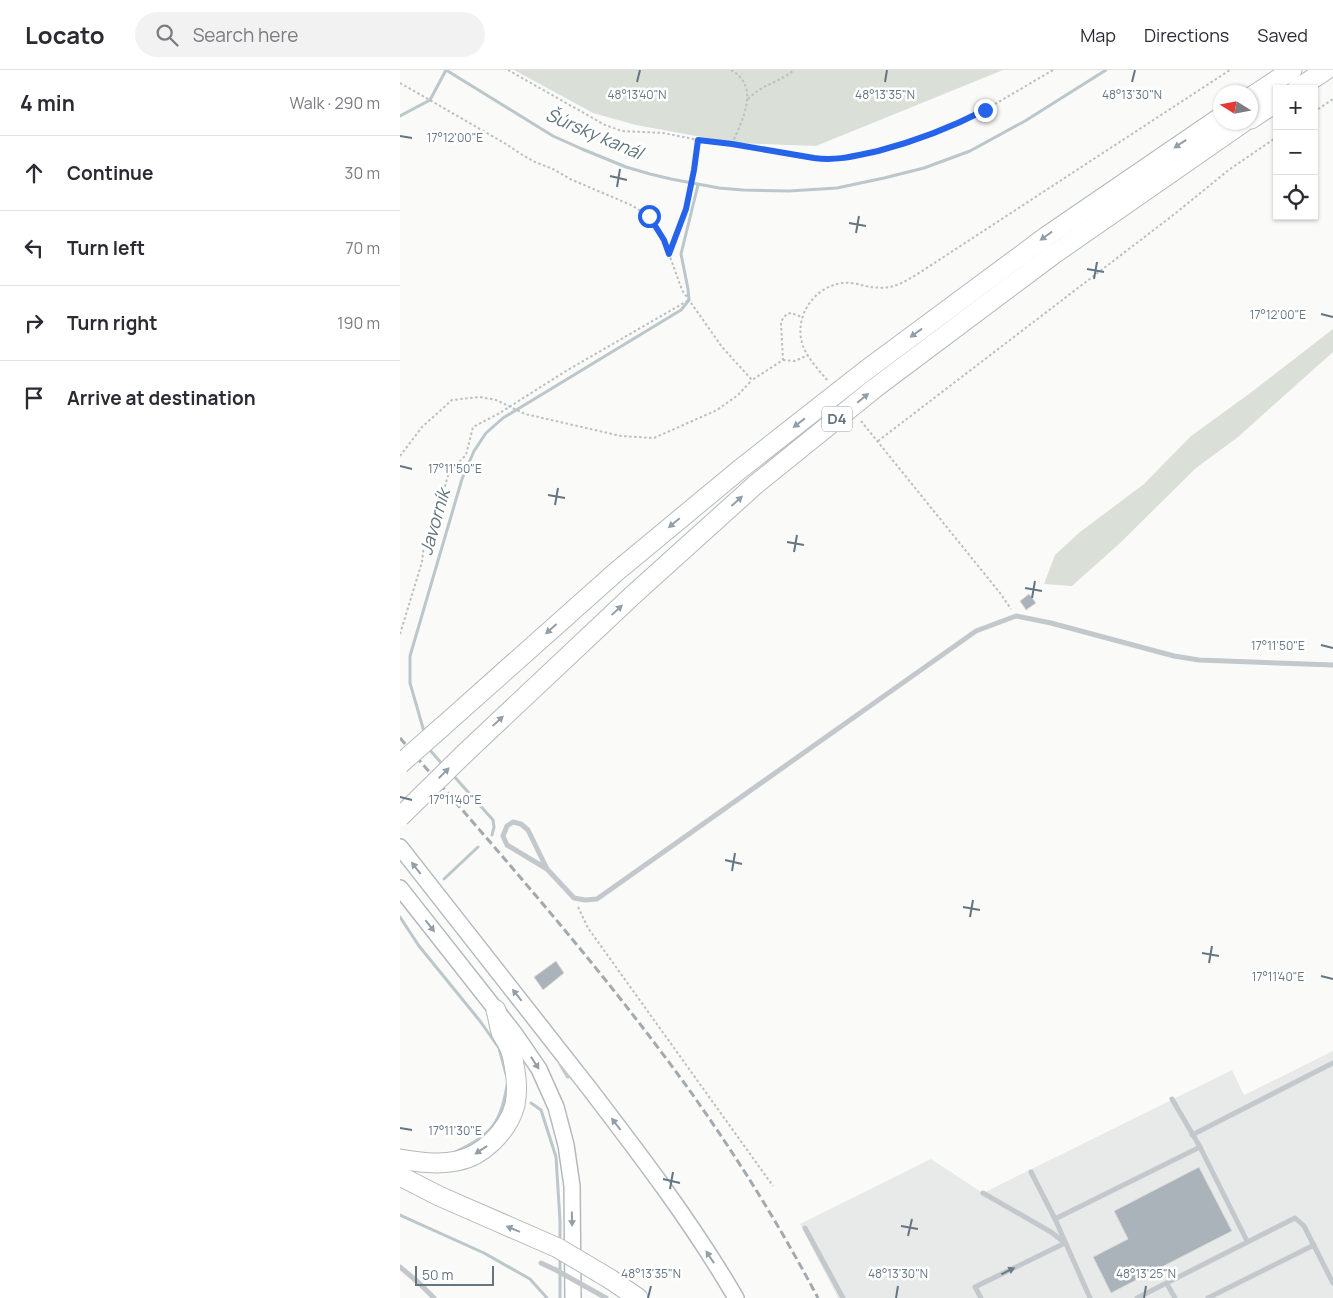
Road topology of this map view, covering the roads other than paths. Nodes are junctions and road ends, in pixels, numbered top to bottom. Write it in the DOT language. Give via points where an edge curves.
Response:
graph roads {
  1 [pos="1292,70"];
  2 [pos="1326,70"];
  3 [pos="1303,85"];
  4 [pos="1258,92"];
  5 [pos="1273,104"];
  6 [pos="1258,113"];
  7 [pos="1213,122"];
  8 [pos="1232,130"];
  9 [pos="1333,665"];
  10 [pos="400,764"];
  11 [pos="400,816"];
  12 [pos="400,847"];
  13 [pos="548,869"];
  14 [pos="400,888"];
  15 [pos="496,1010"];
  16 [pos="536,1020"];
  17 [pos="1333,1063"];
  18 [pos="568,1076"];
  19 [pos="1172,1099"];
  20 [pos="1192,1135"];
  21 [pos="1200,1147"];
  22 [pos="400,1159"];
  23 [pos="1031,1172"];
  24 [pos="400,1176"];
  25 [pos="983,1193"];
  26 [pos="1055,1219"];
  27 [pos="805,1228"];
  28 [pos="1247,1241"];
  29 [pos="1065,1242"];
  30 [pos="1314,1245"];
  31 [pos="542,1263"];
  32 [pos="400,1267"];
  33 [pos="1167,1284"];
  34 [pos="1333,1284"];
  35 [pos="434,1298"];
  36 [pos="573,1298"];
  37 [pos="606,1298"];
  38 [pos="638,1298"];
  39 [pos="736,1298"];
  40 [pos="843,1298"];
  41 [pos="981,1298"];
  42 [pos="1090,1298"];
  43 [pos="1137,1298"];
  44 [pos="1174,1298"];
  45 [pos="1208,1298"];
  1 -- 4 [label="highway"];
  2 -- 3 [label="highway"];
  5 -- 6 [label="highway"];
  7 -- 10 [label="highway, D4, one-way, bridge" via="1046,236 864,371 616,572"];
  11 -- 8 [label="highway, D4, one-way, bridge" via="633,595 755,486 868,394 1054,254"];
  9 -- 13 [label="lane" via="1199,660 1016,616 976,632 597,899 574,898"];
  16 -- 12 [label="main road, one-way"];
  13 -- 13 [label="lane" via="528,830 513,822 507,826 503,836 507,845"];
  14 -- 15 [label="main road, one-way"];
  15 -- 22 [label="highway, one-way" via="516,1074 514,1107 505,1126 485,1148 468,1158 448,1163"];
  15 -- 36 [label="main road, one-way" via="539,1069 556,1107 572,1186"];
  16 -- 18 [label="lane"];
  39 -- 16 [label="main road, one-way" via="679,1208"];
  17 -- 20 [label="lane"];
  19 -- 20 [label="lane"];
  20 -- 21 [label="lane"];
  21 -- 26 [label="lane"];
  21 -- 28 [label="lane"];
  23 -- 26 [label="lane"];
  38 -- 24 [label="highway, one-way, bridge" via="558,1248"];
  25 -- 29 [label="lane"];
  26 -- 29 [label="lane"];
  27 -- 40 [label="lane"];
  28 -- 30 [label="lane" via="1295,1218 1304,1226"];
  28 -- 33 [label="lane"];
  41 -- 29 [label="lane, one-way" via="975,1287"];
  29 -- 42 [label="lane"];
  30 -- 34 [label="lane"];
  30 -- 45 [label="lane"];
  31 -- 37 [label="lane, bridge"];
  32 -- 35 [label="lane"];
  33 -- 43 [label="lane"];
  33 -- 44 [label="lane"];
}
